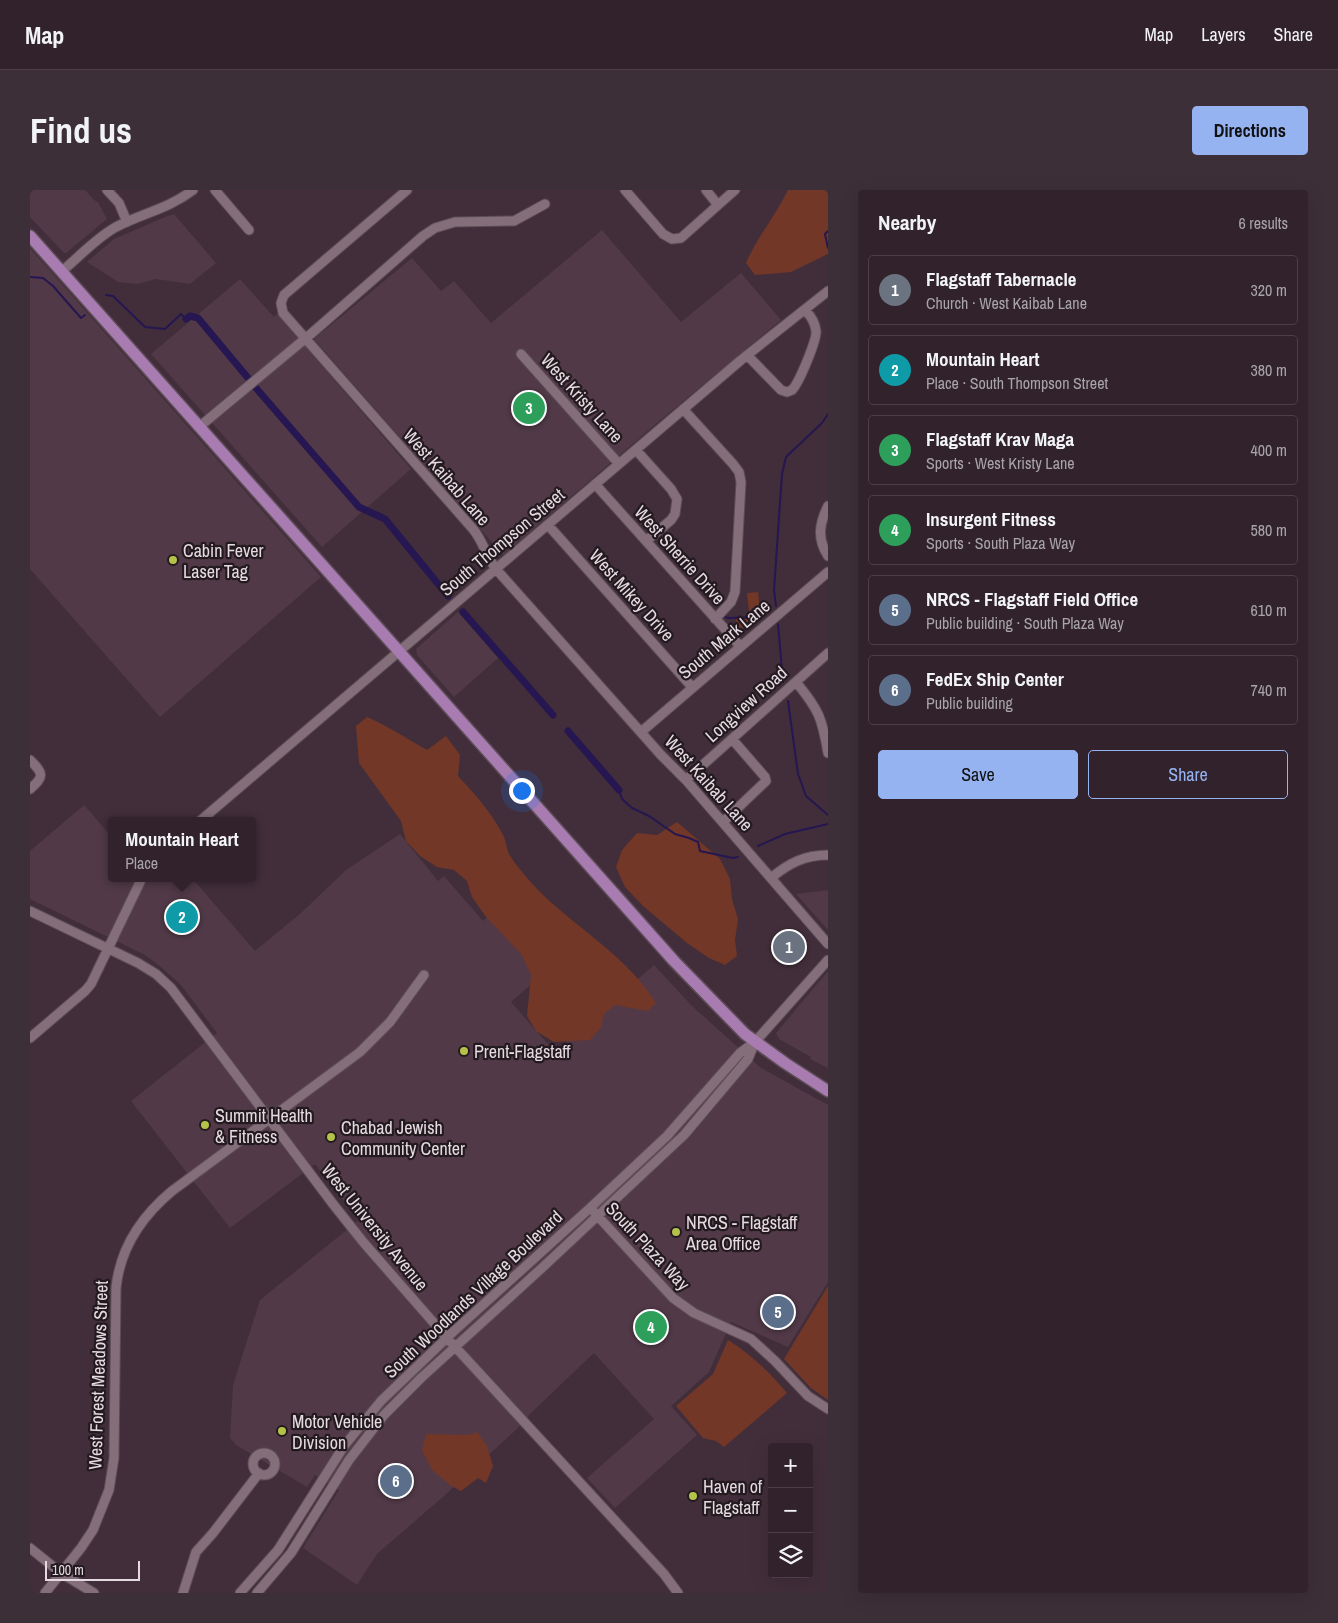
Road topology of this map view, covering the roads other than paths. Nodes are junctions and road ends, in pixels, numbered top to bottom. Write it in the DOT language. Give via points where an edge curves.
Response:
graph roads {
  1 [pos="108,190"];
  2 [pos="193,190"];
  3 [pos="215,190"];
  4 [pos="407,190"];
  5 [pos="625,190"];
  6 [pos="706,190"];
  7 [pos="735,190"];
  8 [pos="545,204"];
  9 [pos="718,205"];
  10 [pos="127,222"];
  11 [pos="250,230"];
  12 [pos="30,236"];
  13 [pos="62,271"];
  14 [pos="828,291"];
  15 [pos="805,310"];
  16 [pos="305,339"];
  17 [pos="521,354"];
  18 [pos="747,355"];
  19 [pos="683,409"];
  20 [pos="199,427"];
  21 [pos="636,450"];
  22 [pos="619,464"];
  23 [pos="595,484"];
  24 [pos="828,506"];
  25 [pos="548,525"];
  26 [pos="646,541"];
  27 [pos="828,556"];
  28 [pos="496,568"];
  29 [pos="828,572"];
  30 [pos="715,619"];
  31 [pos="740,646"];
  32 [pos="399,651"];
  33 [pos="828,653"];
  34 [pos="796,682"];
  35 [pos="692,687"];
  36 [pos="826,728"];
  37 [pos="641,732"];
  38 [pos="732,739"];
  39 [pos="828,754"];
  40 [pos="30,760"];
  41 [pos="686,780"];
  42 [pos="30,789"];
  43 [pos="205,817"];
  44 [pos="723,822"];
  45 [pos="828,855"];
  46 [pos="771,878"];
  47 [pos="140,882"];
  48 [pos="31,912"];
  49 [pos="828,944"];
  50 [pos="108,948"];
  51 [pos="828,960"];
  52 [pos="424,975"];
  53 [pos="30,1038"];
  54 [pos="756,1042"];
  55 [pos="828,1091"];
  56 [pos="270,1119"];
  57 [pos="590,1208"];
  58 [pos="598,1217"];
  59 [pos="447,1338"];
  60 [pos="455,1347"];
  61 [pos="828,1409"];
  62 [pos="259,1473"];
  63 [pos="30,1548"];
  64 [pos="61,1573"];
  65 [pos="45,1593"];
  66 [pos="94,1593"];
  67 [pos="183,1593"];
  68 [pos="240,1593"];
  69 [pos="257,1593"];
  70 [pos="678,1593"];
  1 -- 10 [label="street"];
  2 -- 10 [label="street" via="172,204"];
  3 -- 11 [label="street"];
  4 -- 16 [label="street, West Kaibab Lane" via="284,294 281,303 283,313"];
  5 -- 9 [label="street" via="672,240 681,238"];
  6 -- 9 [label="street"];
  7 -- 9 [label="street"];
  8 -- 16 [label="street" via="514,221 455,222 435,228 412,244"];
  10 -- 13 [label="street" via="109,232"];
  12 -- 13 [label="main road"];
  13 -- 20 [label="main road"];
  14 -- 15 [label="street, South Thompson Street"];
  15 -- 18 [label="street, South Thompson Street"];
  15 -- 18 [label="street" via="814,323 816,336 792,390 781,390"];
  16 -- 20 [label="street"];
  16 -- 28 [label="street, West Kaibab Lane" via="473,529"];
  17 -- 22 [label="street, West Kristy Lane"];
  18 -- 19 [label="street, South Thompson Street"];
  19 -- 21 [label="street, South Thompson Street"];
  19 -- 30 [label="street" via="733,464 741,482 735,592 731,602"];
  20 -- 32 [label="main road"];
  21 -- 22 [label="street, South Thompson Street"];
  21 -- 26 [label="street" via="677,499 671,520"];
  22 -- 23 [label="street, South Thompson Street"];
  23 -- 25 [label="street, South Thompson Street"];
  23 -- 26 [label="street, West Sherrie Drive"];
  24 -- 27 [label="street" via="820,532"];
  25 -- 28 [label="street, South Thompson Street"];
  25 -- 35 [label="street, West Mikey Drive"];
  26 -- 30 [label="street, West Sherrie Drive"];
  28 -- 32 [label="street, South Thompson Street"];
  28 -- 37 [label="street, West Kaibab Lane"];
  29 -- 31 [label="street, South Mark Lane"];
  30 -- 31 [label="street, West Sherrie Drive"];
  31 -- 35 [label="street, South Mark Lane"];
  32 -- 43 [label="street, South Thompson Street"];
  32 -- 54 [label="main road" via="678,965"];
  33 -- 34 [label="street, Longview Road"];
  34 -- 36 [label="street" via="816,708"];
  34 -- 38 [label="street, Longview Road"];
  35 -- 37 [label="street, South Mark Lane"];
  36 -- 39 [label="street"];
  37 -- 41 [label="street, West Kaibab Lane"];
  38 -- 41 [label="street, Longview Road"];
  38 -- 44 [label="street" via="766,781"];
  40 -- 42 [label="street" via="41,776"];
  41 -- 44 [label="street, West Kaibab Lane"];
  44 -- 46 [label="street, West Kaibab Lane"];
  45 -- 46 [label="street" via="799,860"];
  46 -- 49 [label="street, West Kaibab Lane"];
  47 -- 50 [label="street"];
  48 -- 50 [label="street, West University Avenue"];
  50 -- 53 [label="street" via="96,976 85,991"];
  50 -- 56 [label="street, West University Avenue" via="148,968 171,988"];
  51 -- 54 [label="street, South Woodlands Village Boulevard"];
  52 -- 56 [label="street, West Forest Meadows Street" via="400,1011 371,1043"];
  54 -- 55 [label="main road"];
  54 -- 57 [label="street, South Woodlands Village Boulevard" via="740,1053 667,1136"];
  54 -- 58 [label="street, South Woodlands Village Boulevard" via="748,1059 684,1135"];
  56 -- 59 [label="street, West University Avenue" via="344,1218"];
  56 -- 64 [label="street, West Forest Meadows Street" via="160,1201 130,1241 116,1288 112,1473 106,1500 93,1530"];
  57 -- 58 [label="street, South Plaza Way"];
  57 -- 59 [label="street, South Woodlands Village Boulevard"];
  58 -- 60 [label="street, South Woodlands Village Boulevard"];
  58 -- 61 [label="street, South Plaza Way" via="673,1298 694,1313 751,1340 772,1357 808,1396"];
  59 -- 60 [label="street, West University Avenue"];
  59 -- 68 [label="street, South Woodlands Village Boulevard" via="366,1418 282,1543"];
  60 -- 69 [label="street, South Woodlands Village Boulevard" via="375,1426 291,1553"];
  60 -- 70 [label="street, West University Avenue"];
  62 -- 67 [label="street" via="196,1552"];
  63 -- 64 [label="street"];
  64 -- 65 [label="street, West Forest Meadows Street"];
  64 -- 66 [label="street"];
}
